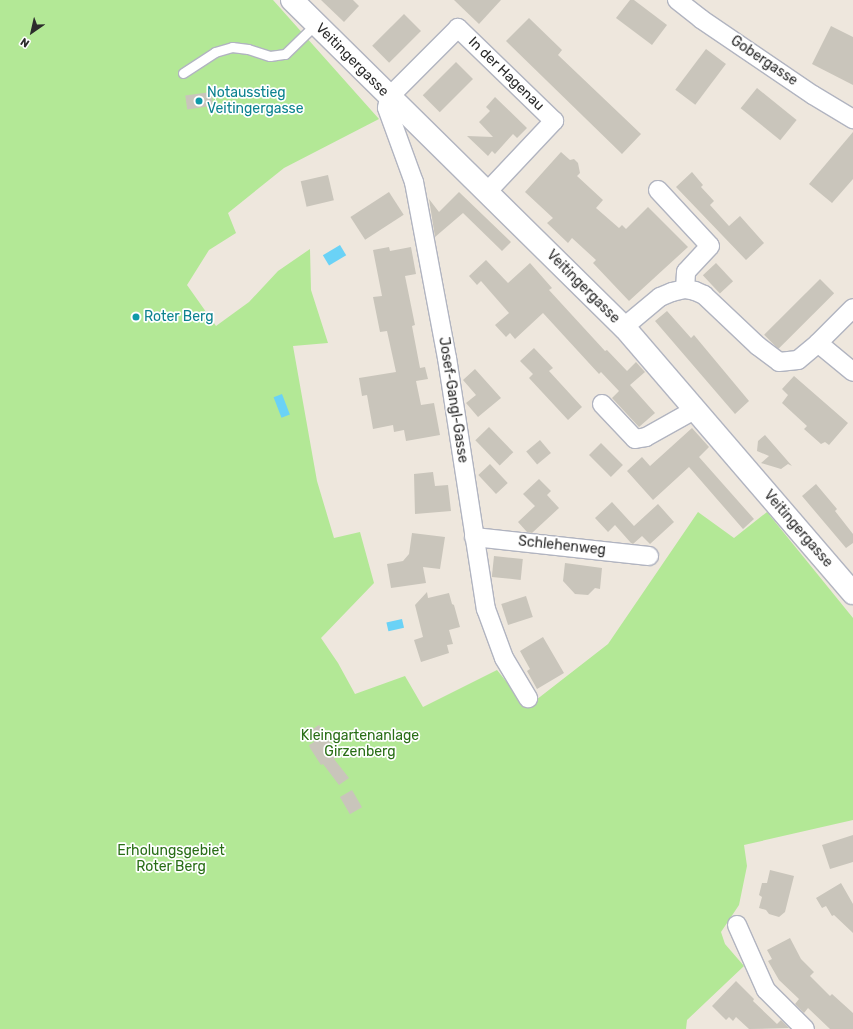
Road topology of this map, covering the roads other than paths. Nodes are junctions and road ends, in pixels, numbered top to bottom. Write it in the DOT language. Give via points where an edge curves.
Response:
graph roads {
  1 [pos="292,0"];
  2 [pos="677,0"];
  3 [pos="316,24"];
  4 [pos="183,73"];
  5 [pos="389,97"];
  6 [pos="853,119"];
  7 [pos="658,190"];
  8 [pos="487,192"];
  9 [pos="685,289"];
  10 [pos="853,308"];
  11 [pos="624,327"];
  12 [pos="818,343"];
  13 [pos="853,372"];
  14 [pos="602,404"];
  15 [pos="696,409"];
  16 [pos="474,537"];
  17 [pos="649,556"];
  18 [pos="853,593"];
  19 [pos="528,698"];
  20 [pos="737,925"];
  21 [pos="806,1029"];
  1 -- 3 [label="street, Veitingergasse"];
  2 -- 6 [label="street, Gobergasse" via="806,90"];
  3 -- 4 [label="lane" via="285,54 270,56 232,47 215,52"];
  3 -- 5 [label="street, Veitingergasse"];
  5 -- 8 [label="street, Veitingergasse"];
  5 -- 8 [label="street, In der Hagenau" via="458,28 554,121"];
  5 -- 16 [label="street, Josef-Gangl-Gasse" via="387,108 414,182 447,358"];
  7 -- 9 [label="street" via="710,246 686,272"];
  8 -- 11 [label="street, Veitingergasse"];
  9 -- 11 [label="street" via="660,297"];
  9 -- 12 [label="street" via="695,290 704,295 758,346 779,362 798,360"];
  10 -- 12 [label="street"];
  11 -- 15 [label="street, Veitingergasse"];
  12 -- 13 [label="street"];
  14 -- 15 [label="street" via="635,439 646,437"];
  15 -- 18 [label="street, Veitingergasse"];
  16 -- 17 [label="street, Schlehenweg"];
  16 -- 19 [label="street, Josef-Gangl-Gasse" via="486,609 504,658"];
  20 -- 21 [label="street" via="766,990"];
}
